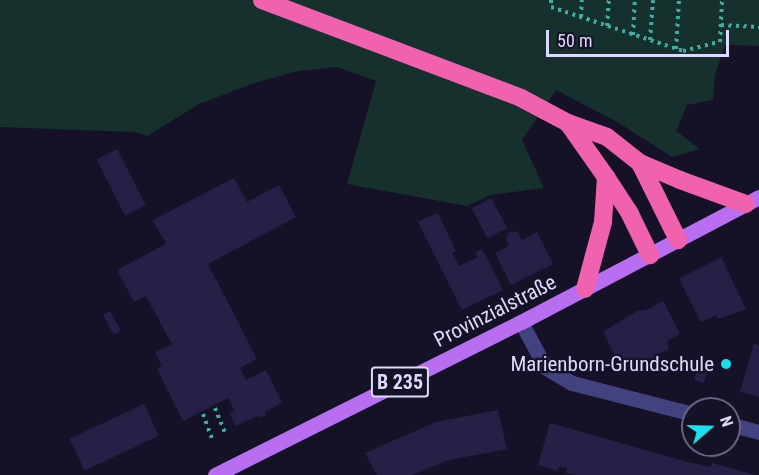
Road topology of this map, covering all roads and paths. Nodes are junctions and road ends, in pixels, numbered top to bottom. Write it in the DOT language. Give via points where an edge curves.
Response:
graph roads {
  1 [pos="262,0"];
  2 [pos="551,0"];
  3 [pos="582,0"];
  4 [pos="609,0"];
  5 [pos="635,0"];
  6 [pos="652,0"];
  7 [pos="679,0"];
  8 [pos="722,0"];
  9 [pos="581,17"];
  10 [pos="721,25"];
  11 [pos="607,26"];
  12 [pos="759,27"];
  13 [pos="633,35"];
  14 [pos="650,40"];
  15 [pos="676,49"];
  16 [pos="568,123"];
  17 [pos="640,163"];
  18 [pos="606,177"];
  19 [pos="752,201"];
  20 [pos="678,240"];
  21 [pos="650,255"];
  22 [pos="585,289"];
  23 [pos="521,322"];
  24 [pos="215,408"];
  25 [pos="681,411"];
  26 [pos="203,414"];
  27 [pos="741,427"];
  28 [pos="759,432"];
  29 [pos="226,435"];
  30 [pos="213,441"];
  31 [pos="215,475"];
  1 -- 16 [label="highway" via="521,98"];
  2 -- 9 [label="path" via="551,7"];
  3 -- 9 [label="path"];
  4 -- 11 [label="path"];
  5 -- 13 [label="path"];
  6 -- 14 [label="path"];
  7 -- 15 [label="path"];
  8 -- 10 [label="path"];
  9 -- 11 [label="path"];
  10 -- 12 [label="path"];
  10 -- 15 [label="path" via="720,42 683,51"];
  11 -- 13 [label="path"];
  13 -- 14 [label="path"];
  14 -- 15 [label="path"];
  16 -- 17 [label="highway" via="607,137"];
  16 -- 18 [label="highway"];
  17 -- 19 [label="highway" via="680,180"];
  17 -- 20 [label="highway"];
  18 -- 21 [label="highway"];
  18 -- 22 [label="highway" via="603,222"];
  19 -- 20 [label="main road, Provinzialstraße / B 235"];
  20 -- 21 [label="main road, Provinzialstraße / B 235"];
  21 -- 22 [label="main road, Provinzialstraße / B 235"];
  22 -- 23 [label="main road, Provinzialstraße / B 235"];
  23 -- 25 [label="street" via="545,367 572,383"];
  23 -- 31 [label="main road, Provinzialstraße / B 235"];
  24 -- 29 [label="path"];
  26 -- 30 [label="path"];
  27 -- 28 [label="street"];
}
